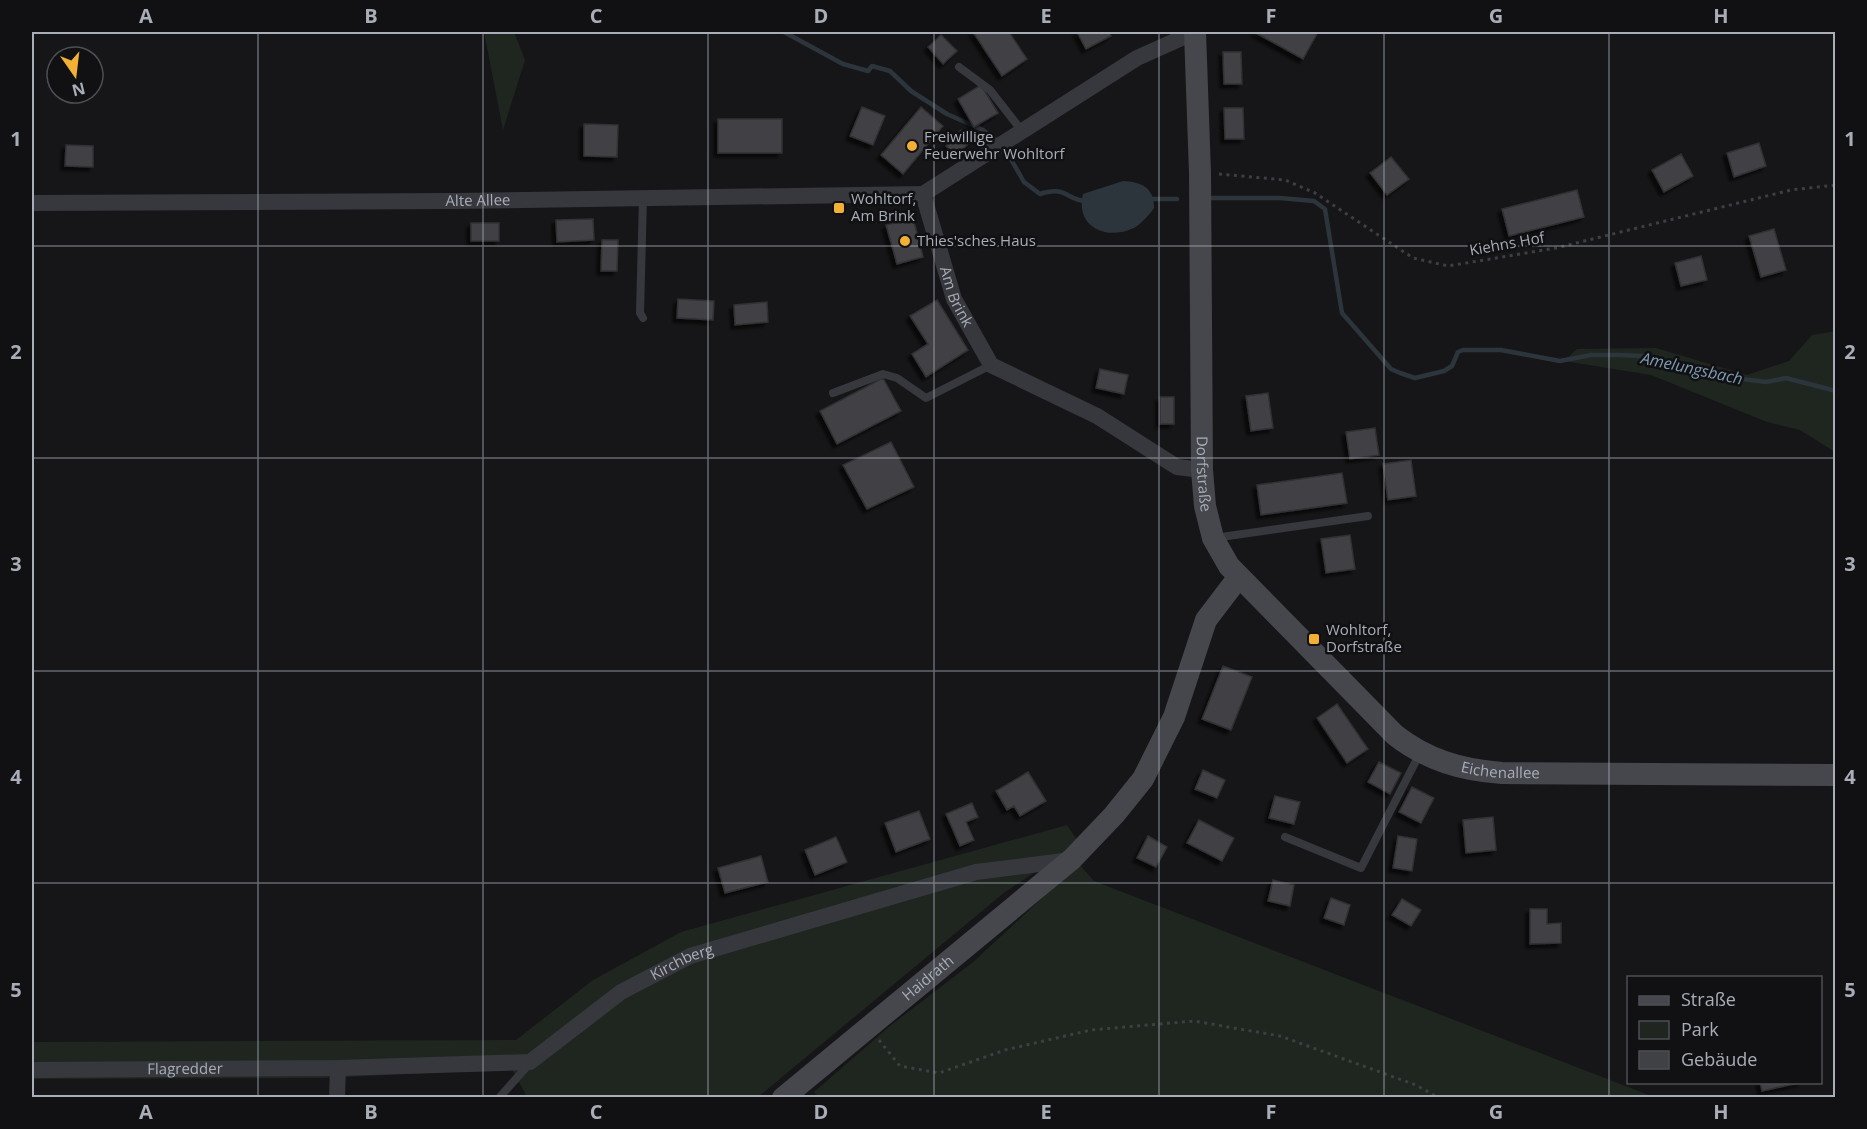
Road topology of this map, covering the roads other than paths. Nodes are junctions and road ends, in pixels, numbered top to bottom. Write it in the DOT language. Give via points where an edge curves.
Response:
graph roads {
  1 [pos="1195,32"];
  2 [pos="959,67"];
  3 [pos="1022,131"];
  4 [pos="923,194"];
  5 [pos="644,198"];
  6 [pos="32,203"];
  7 [pos="643,318"];
  8 [pos="991,365"];
  9 [pos="833,393"];
  10 [pos="1202,470"];
  11 [pos="1368,516"];
  12 [pos="1213,538"];
  13 [pos="1238,578"];
  14 [pos="1420,753"];
  15 [pos="1836,775"];
  16 [pos="1285,837"];
  17 [pos="1072,860"];
  18 [pos="530,1062"];
  19 [pos="338,1068"];
  20 [pos="32,1071"];
  21 [pos="337,1098"];
  22 [pos="499,1098"];
  23 [pos="783,1098"];
  1 -- 3 [label="street" via="1137,58"];
  1 -- 10 [label="street, Dorfstraße"];
  2 -- 3 [label="lane" via="990,90"];
  3 -- 4 [label="street"];
  4 -- 5 [label="street, Alte Allee"];
  4 -- 8 [label="street, Am Brink" via="954,299"];
  5 -- 6 [label="street, Alte Allee"];
  5 -- 7 [label="lane" via="640,313"];
  8 -- 9 [label="lane" via="926,398 884,374"];
  8 -- 10 [label="street" via="1097,416 1177,467"];
  10 -- 12 [label="street, Dorfstraße"];
  11 -- 12 [label="lane"];
  12 -- 13 [label="street, Dorfstraße"];
  13 -- 14 [label="street, Eichenallee" via="1395,735"];
  13 -- 17 [label="street" via="1206,620 1174,717 1143,778"];
  14 -- 15 [label="street, Eichenallee" via="1453,766 1502,773"];
  14 -- 16 [label="lane" via="1360,869"];
  17 -- 18 [label="street, Kirchberg" via="976,872 690,956 621,992"];
  17 -- 23 [label="street, Haidrath"];
  18 -- 19 [label="street"];
  18 -- 22 [label="lane"];
  19 -- 20 [label="street, Flagredder"];
  19 -- 21 [label="street"];
}
